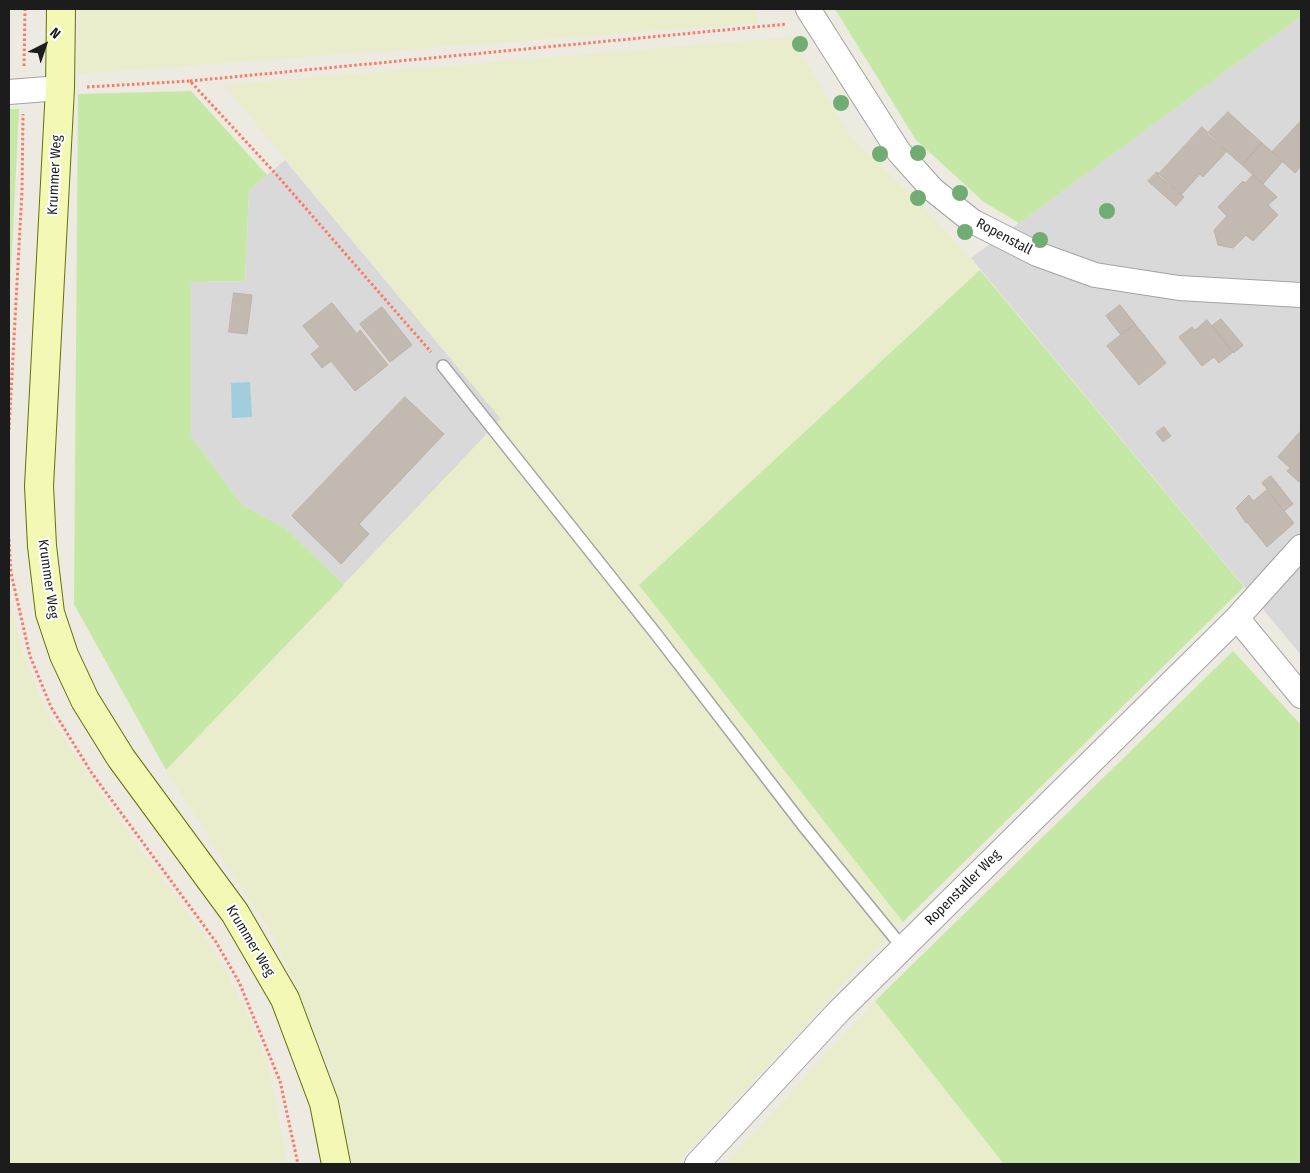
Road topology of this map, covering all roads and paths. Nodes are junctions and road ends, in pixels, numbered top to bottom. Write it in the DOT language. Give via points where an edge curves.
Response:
graph roads {
  1 [pos="25,9"];
  2 [pos="61,9"];
  3 [pos="801,14"];
  4 [pos="190,81"];
  5 [pos="60,88"];
  6 [pos="16,91"];
  7 [pos="1301,295"];
  8 [pos="443,366"];
  9 [pos="9,430"];
  10 [pos="9,539"];
  11 [pos="1301,547"];
  12 [pos="1237,618"];
  13 [pos="1301,696"];
  14 [pos="903,948"];
  15 [pos="298,1164"];
  16 [pos="336,1164"];
  17 [pos="698,1164"];
  1 -- 6 [label="path"];
  2 -- 5 [label="main road, Krummer Weg"];
  3 -- 4 [label="path" via="789,24"];
  3 -- 7 [label="street, Ropenstall" via="899,152 932,190 972,221 1037,254 1095,275 1179,288"];
  4 -- 5 [label="path"];
  4 -- 8 [label="path"];
  5 -- 6 [label="street"];
  5 -- 16 [label="main road, Krummer Weg" via="39,486 50,613 64,655 85,700 122,758 235,913 286,1000 324,1103"];
  6 -- 9 [label="path" via="22,191"];
  8 -- 14 [label="lane"];
  10 -- 15 [label="path" via="11,573 30,656 51,707 91,772 216,942 239,982 280,1081"];
  11 -- 12 [label="street, Ropenstaller Weg"];
  12 -- 13 [label="street"];
  12 -- 14 [label="street, Ropenstaller Weg"];
  14 -- 17 [label="street, Ropenstaller Weg"];
}
